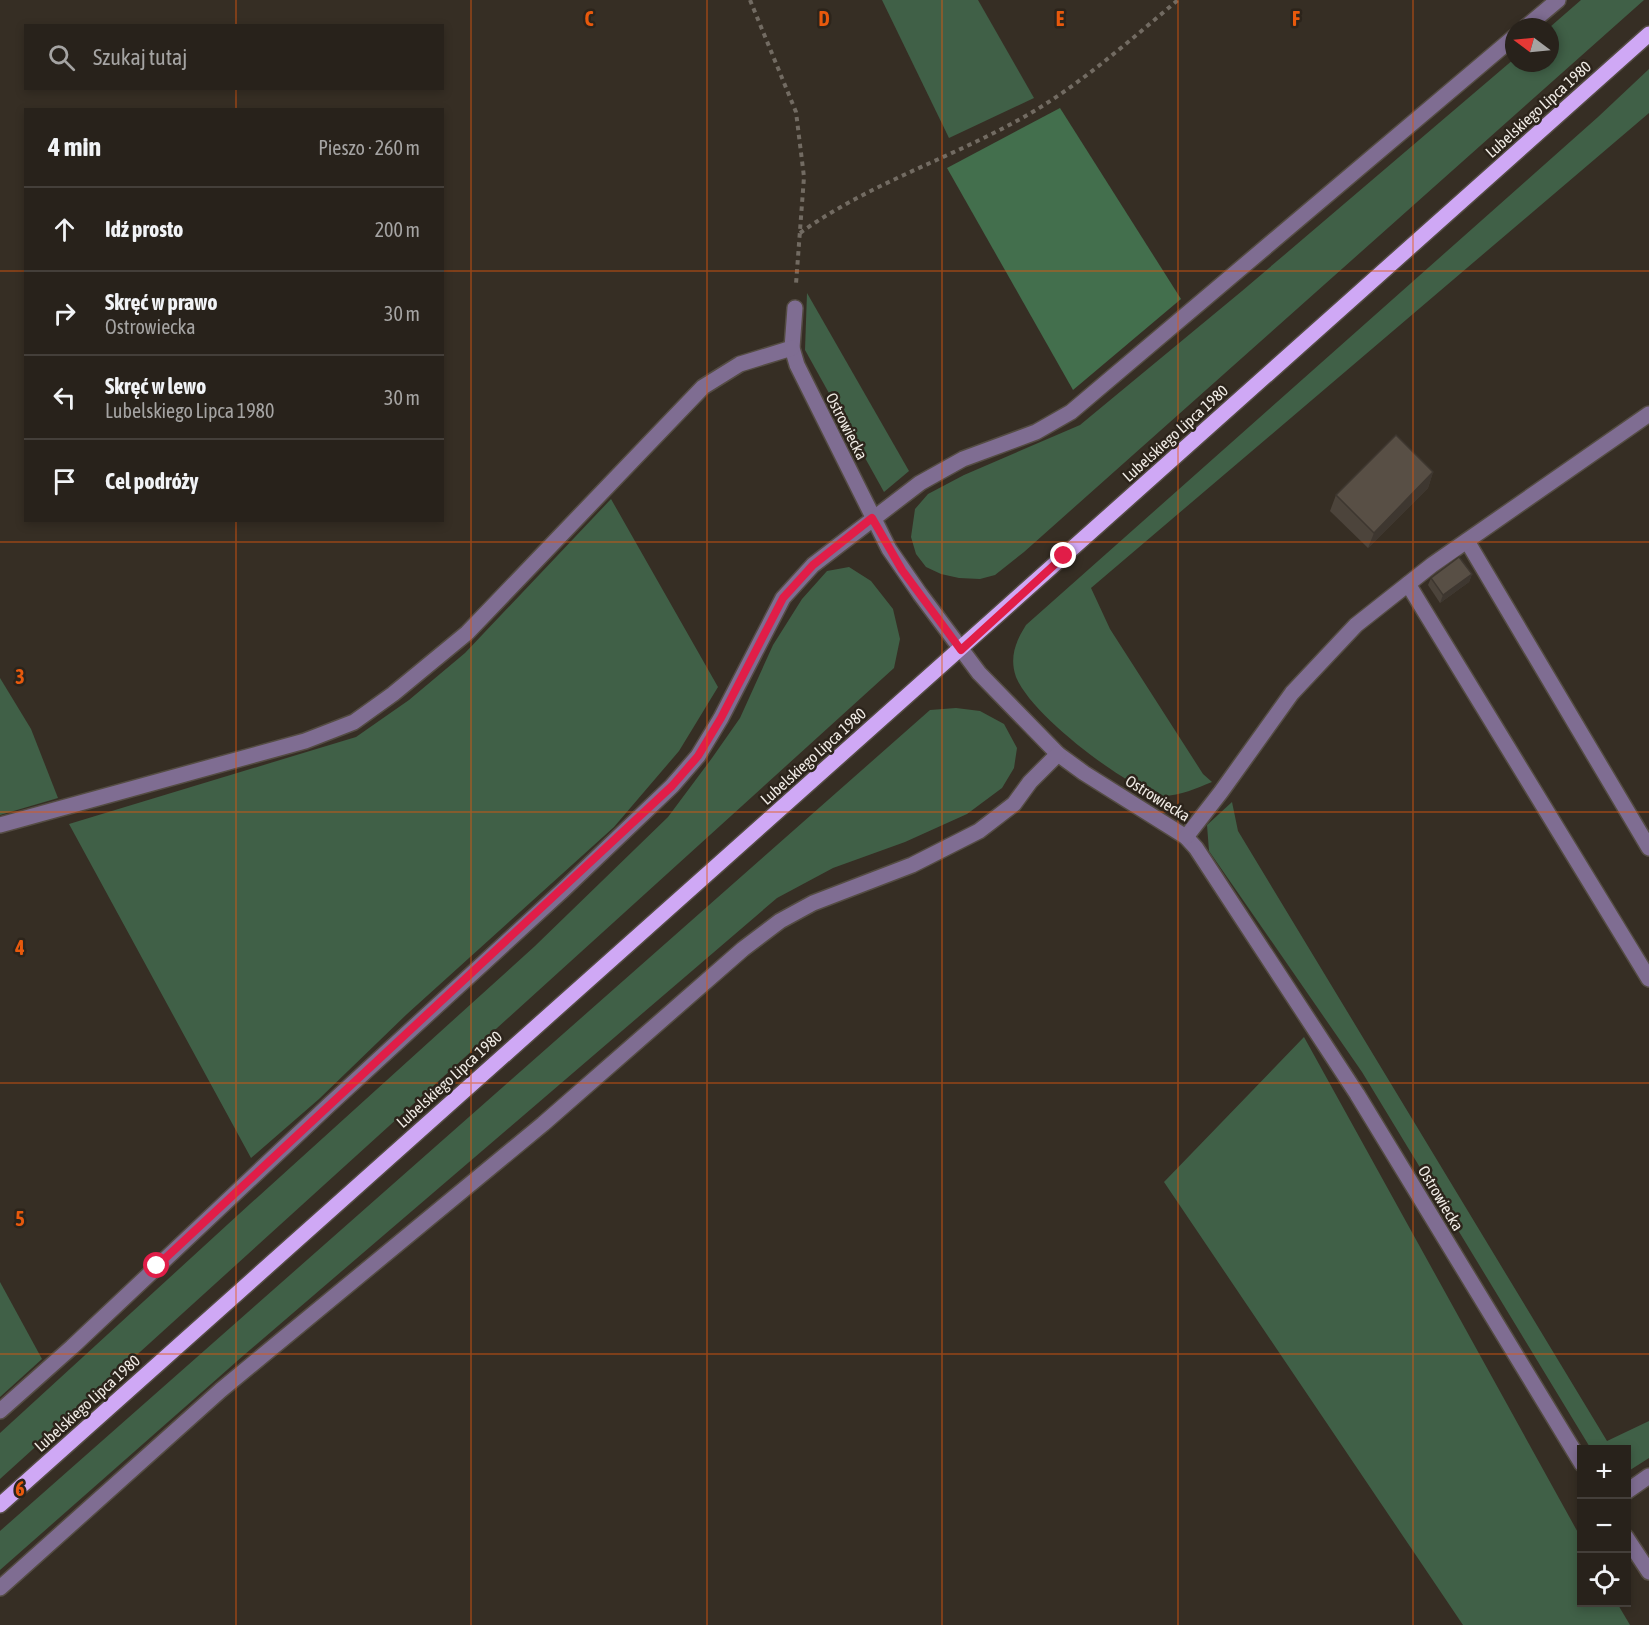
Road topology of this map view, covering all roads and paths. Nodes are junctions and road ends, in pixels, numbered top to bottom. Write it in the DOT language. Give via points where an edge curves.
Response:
graph roads {
  1 [pos="750,0"];
  2 [pos="1178,0"];
  3 [pos="1558,0"];
  4 [pos="1537,18"];
  5 [pos="1649,34"];
  6 [pos="1505,45"];
  7 [pos="800,232"];
  8 [pos="795,308"];
  9 [pos="792,348"];
  10 [pos="1649,414"];
  11 [pos="872,518"];
  12 [pos="1467,541"];
  13 [pos="1408,584"];
  14 [pos="961,650"];
  15 [pos="1058,754"];
  16 [pos="0,825"];
  17 [pos="1186,837"];
  18 [pos="1649,848"];
  19 [pos="1649,979"];
  20 [pos="0,1411"];
  21 [pos="1577,1457"];
  22 [pos="1649,1476"];
  23 [pos="1631,1489"];
  24 [pos="0,1505"];
  25 [pos="1631,1545"];
  26 [pos="1649,1572"];
  27 [pos="0,1588"];
  1 -- 7 [label="path" via="796,111 804,177"];
  2 -- 7 [label="path" via="1096,68 1023,118 829,212"];
  3 -- 4 [label="street"];
  5 -- 14 [label="main road, Lubelskiego Lipca 1980"];
  6 -- 11 [label="street" via="1071,412 1036,432 963,459 920,483"];
  7 -- 8 [label="path"];
  8 -- 9 [label="street, Ostrowiecka"];
  9 -- 11 [label="street, Ostrowiecka"];
  9 -- 16 [label="street" via="740,364 703,387 467,633 354,723 306,741"];
  10 -- 12 [label="street"];
  11 -- 14 [label="street, Ostrowiecka" via="902,570"];
  11 -- 20 [label="street" via="813,565 783,598 721,718 698,756 672,786"];
  12 -- 13 [label="street"];
  12 -- 18 [label="street"];
  13 -- 17 [label="street" via="1356,625 1292,693"];
  13 -- 19 [label="street"];
  14 -- 15 [label="street, Ostrowiecka"];
  14 -- 24 [label="main road, Lubelskiego Lipca 1980"];
  15 -- 17 [label="street, Ostrowiecka"];
  15 -- 27 [label="street" via="1014,804 979,831 912,865 813,903 742,949 543,1124 221,1390"];
  17 -- 21 [label="street, Ostrowiecka" via="1357,1094"];
  22 -- 23 [label="street"];
  25 -- 26 [label="street"];
}
